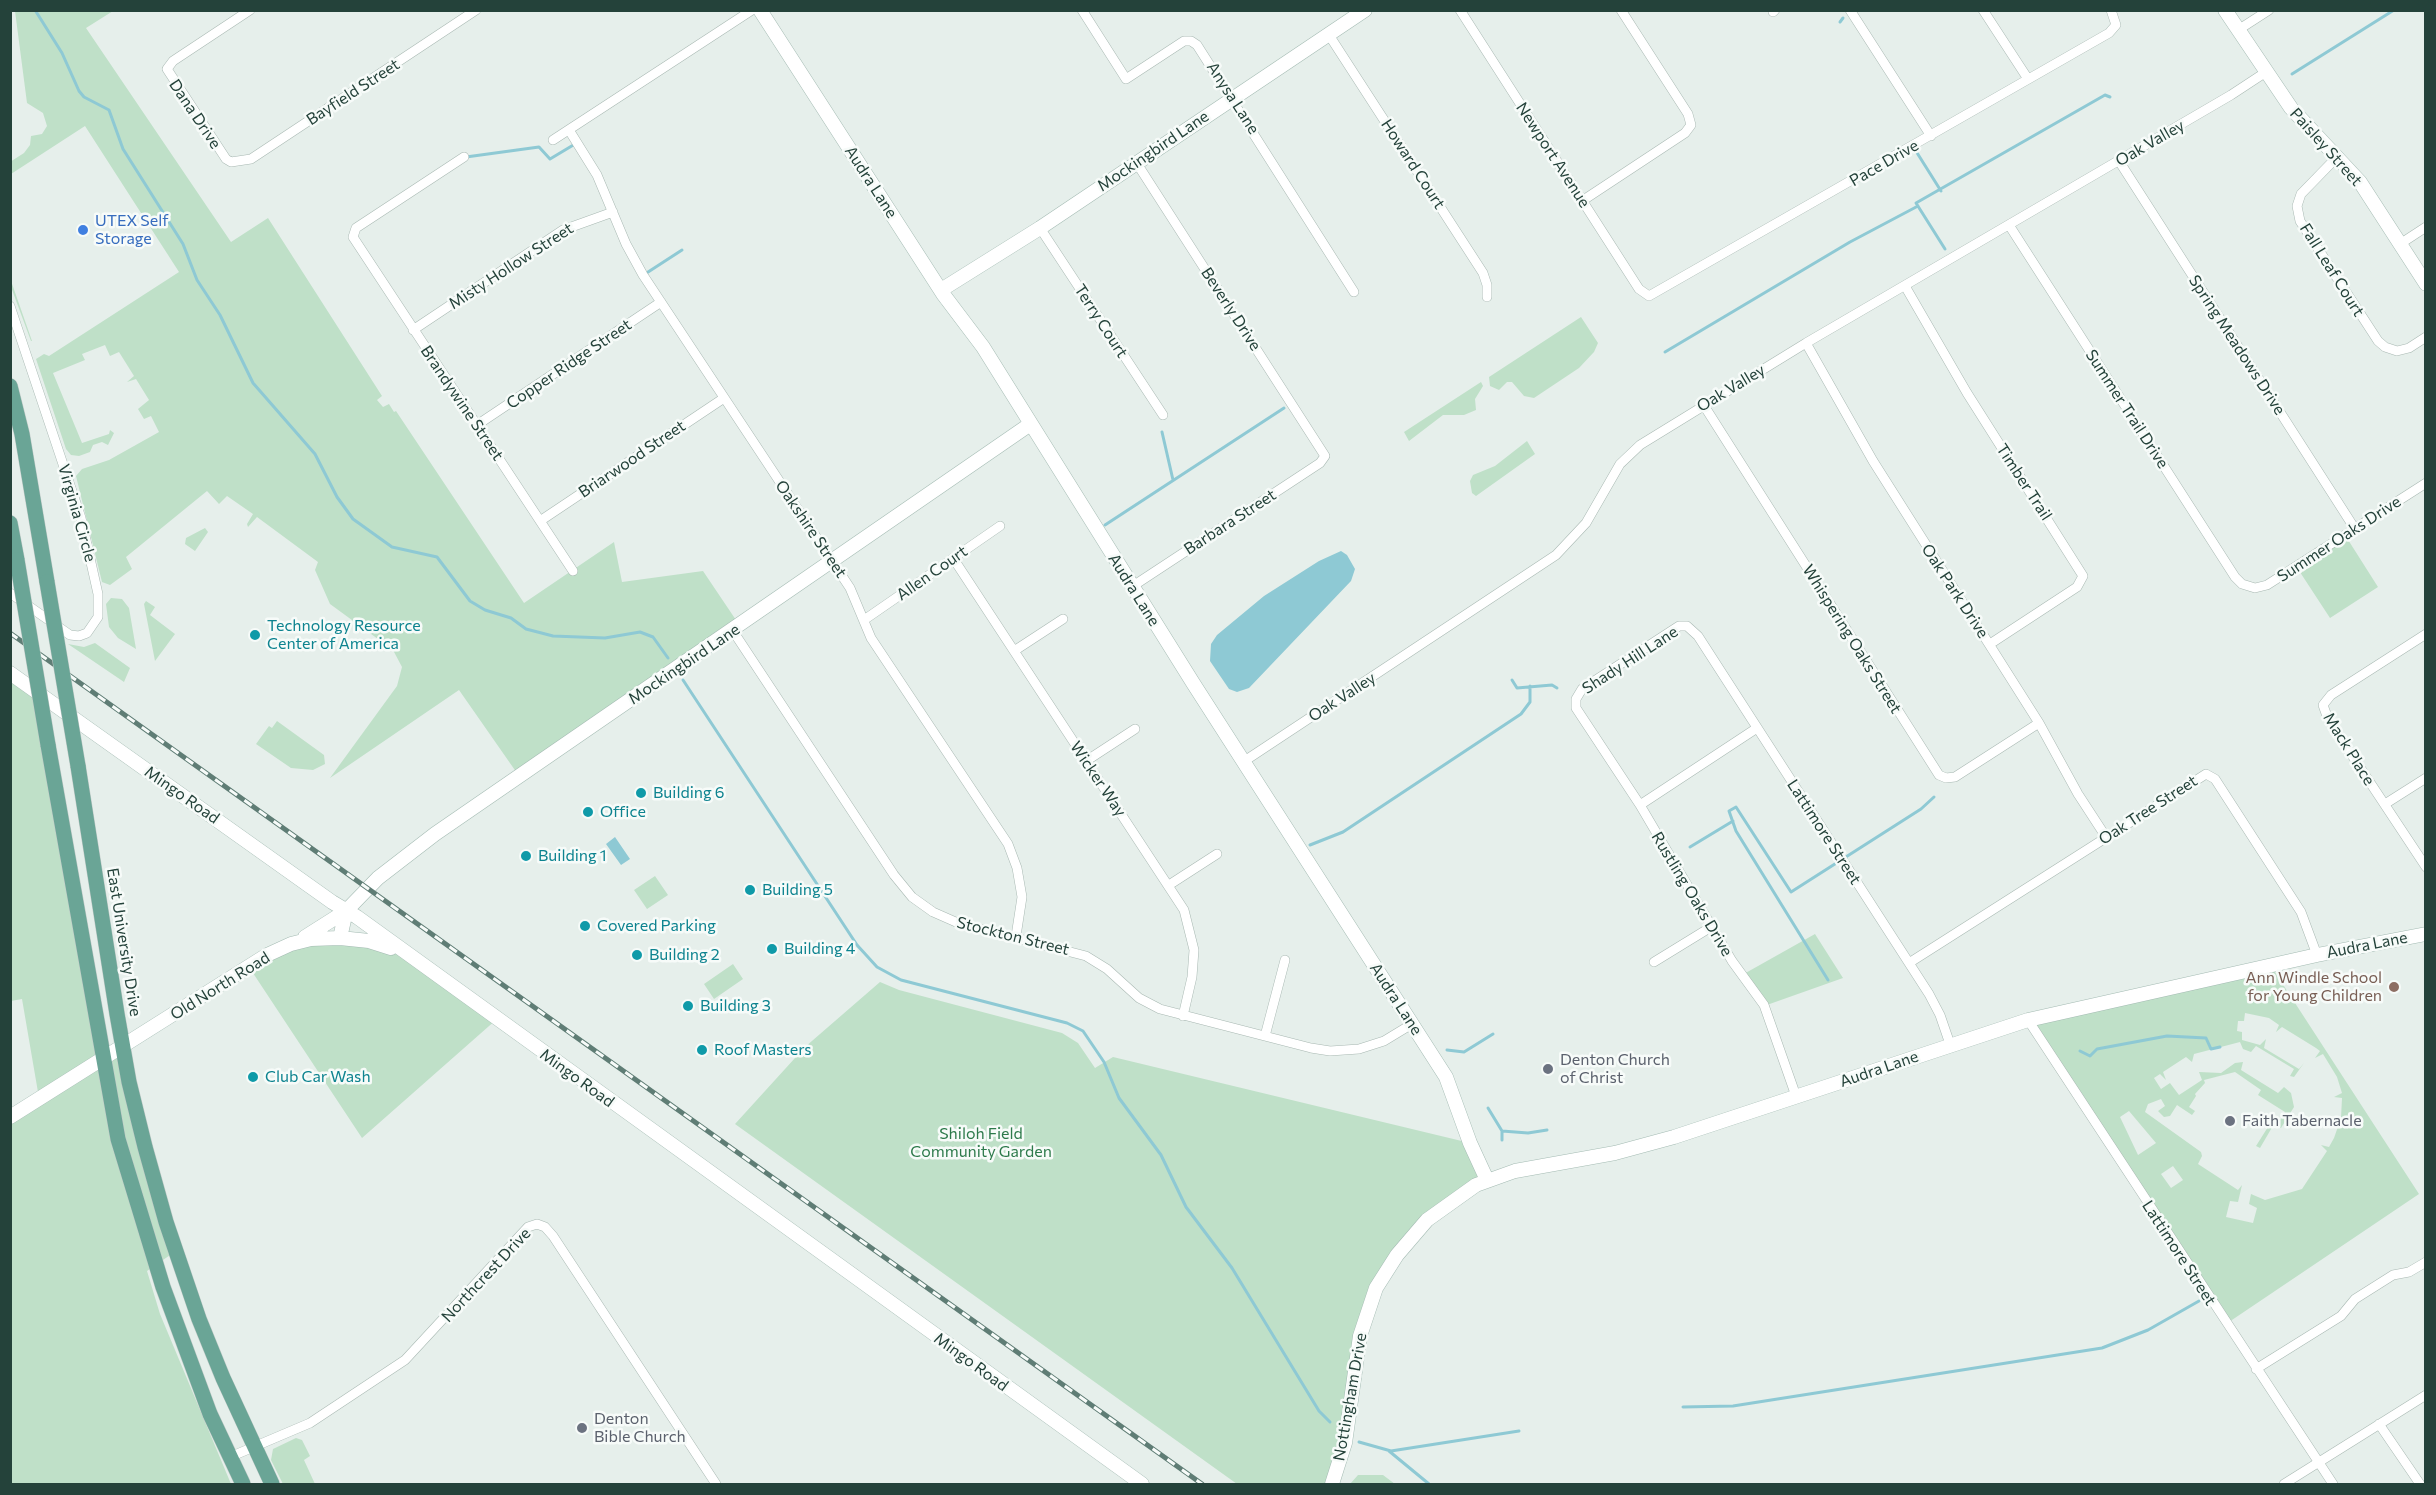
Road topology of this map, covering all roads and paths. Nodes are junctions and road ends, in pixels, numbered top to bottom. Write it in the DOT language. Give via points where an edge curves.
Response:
graph roads {
  1 [pos="250,10"];
  2 [pos="476,10"];
  3 [pos="752,10"];
  4 [pos="760,10"];
  5 [pos="1082,10"];
  6 [pos="1365,10"];
  7 [pos="1460,10"];
  8 [pos="1621,10"];
  9 [pos="1850,10"];
  10 [pos="1983,10"];
  11 [pos="2111,10"];
  12 [pos="2225,10"];
  13 [pos="2269,10"];
  14 [pos="2238,30"];
  15 [pos="1329,35"];
  16 [pos="2266,72"];
  17 [pos="2028,80"];
  18 [pos="1232,98"];
  19 [pos="569,130"];
  20 [pos="1931,136"];
  21 [pos="552,140"];
  22 [pos="464,157"];
  23 [pos="2337,157"];
  24 [pos="226,159"];
  25 [pos="2119,161"];
  26 [pos="1136,162"];
  27 [pos="1582,201"];
  28 [pos="613,212"];
  29 [pos="2009,225"];
  30 [pos="2426,227"];
  31 [pos="1040,228"];
  32 [pos="2400,244"];
  33 [pos="2426,284"];
  34 [pos="1905,286"];
  35 [pos="941,290"];
  36 [pos="1354,292"];
  37 [pos="1649,296"];
  38 [pos="1487,297"];
  39 [pos="661,302"];
  40 [pos="10,306"];
  41 [pos="413,330"];
  42 [pos="2426,337"];
  43 [pos="1806,343"];
  44 [pos="10,386"];
  45 [pos="724,398"];
  46 [pos="1703,404"];
  47 [pos="1163,414"];
  48 [pos="477,425"];
  49 [pos="1029,425"];
  50 [pos="1325,456"];
  51 [pos="2426,483"];
  52 [pos="540,520"];
  53 [pos="10,523"];
  54 [pos="1000,526"];
  55 [pos="2355,529"];
  56 [pos="953,558"];
  57 [pos="832,561"];
  58 [pos="573,571"];
  59 [pos="1133,586"];
  60 [pos="2251,588"];
  61 [pos="10,592"];
  62 [pos="1062,619"];
  63 [pos="864,620"];
  64 [pos="1687,626"];
  65 [pos="733,631"];
  66 [pos="2426,634"];
  67 [pos="1990,644"];
  68 [pos="1014,651"];
  69 [pos="10,673"];
  70 [pos="1576,699"];
  71 [pos="2039,723"];
  72 [pos="1756,728"];
  73 [pos="1134,729"];
  74 [pos="1086,761"];
  75 [pos="1243,762"];
  76 [pos="2426,778"];
  77 [pos="2385,804"];
  78 [pos="1640,805"];
  79 [pos="2106,837"];
  80 [pos="1217,854"];
  81 [pos="2426,867"];
  82 [pos="1169,885"];
  83 [pos="346,911"];
  84 [pos="1711,927"];
  85 [pos="2426,934"];
  86 [pos="1016,936"];
  87 [pos="340,938"];
  88 [pos="291,944"];
  89 [pos="2317,955"];
  90 [pos="1285,960"];
  91 [pos="414,961"];
  92 [pos="1654,962"];
  93 [pos="1909,963"];
  94 [pos="1184,1016"];
  95 [pos="2028,1020"];
  96 [pos="1412,1024"];
  97 [pos="1265,1036"];
  98 [pos="1950,1044"];
  99 [pos="122,1047"];
  100 [pos="103,1059"];
  101 [pos="1796,1096"];
  102 [pos="10,1117"];
  103 [pos="1487,1180"];
  104 [pos="2426,1262"];
  105 [pos="2256,1369"];
  106 [pos="2426,1395"];
  107 [pos="2379,1424"];
  108 [pos="255,1449"];
  109 [pos="230,1457"];
  110 [pos="2319,1463"];
  111 [pos="243,1485"];
  112 [pos="272,1485"];
  113 [pos="716,1485"];
  114 [pos="1142,1485"];
  115 [pos="1332,1485"];
  116 [pos="2284,1485"];
  117 [pos="2333,1485"];
  118 [pos="2420,1485"];
  1 -- 24 [label="street, Dana Drive" via="168,67 168,74"];
  2 -- 24 [label="street, Bayfield Street" via="251,159"];
  3 -- 19 [label="street"];
  4 -- 35 [label="street, Audra Lane"];
  5 -- 18 [label="street, Anysa Lane" via="1126,79 1181,43 1191,41"];
  6 -- 15 [label="street, Mockingbird Lane"];
  7 -- 27 [label="street, Newport Avenue"];
  8 -- 27 [label="street" via="1688,114 1690,125 1685,133"];
  9 -- 20 [label="street"];
  10 -- 17 [label="street"];
  11 -- 17 [label="street, Pace Drive" via="2116,25 2109,33"];
  12 -- 14 [label="street, Paisley Street"];
  13 -- 14 [label="street"];
  14 -- 16 [label="street, Paisley Street"];
  15 -- 18 [label="street, Mockingbird Lane"];
  15 -- 38 [label="street, Howard Court" via="1483,273"];
  16 -- 23 [label="street, Paisley Street" via="2298,116"];
  16 -- 25 [label="street, Oak Valley"];
  17 -- 20 [label="street, Pace Drive"];
  18 -- 26 [label="street, Mockingbird Lane"];
  18 -- 36 [label="street, Anysa Lane"];
  19 -- 21 [label="street"];
  19 -- 28 [label="street, Oakshire Street" via="597,175"];
  20 -- 37 [label="street, Pace Drive"];
  22 -- 41 [label="street, Brandywine Street" via="356,228 353,234"];
  23 -- 32 [label="street, Paisley Street" via="2360,182"];
  23 -- 42 [label="street, Fall Leaf Court" via="2301,194 2297,206 2301,220 2385,348 2406,350"];
  25 -- 29 [label="street, Oak Valley"];
  25 -- 55 [label="street, Spring Meadows Drive"];
  26 -- 31 [label="street, Mockingbird Lane"];
  26 -- 50 [label="street, Beverly Drive"];
  27 -- 37 [label="street, Newport Avenue" via="1639,289"];
  28 -- 39 [label="street, Oakshire Street" via="632,255"];
  28 -- 41 [label="street, Misty Hollow Street" via="563,230"];
  29 -- 34 [label="street, Oak Valley"];
  29 -- 60 [label="street, Summer Trail Drive" via="2235,577"];
  30 -- 32 [label="street"];
  31 -- 35 [label="street, Mockingbird Lane"];
  31 -- 47 [label="street, Terry Court"];
  32 -- 33 [label="street, Paisley Street"];
  34 -- 43 [label="street, Oak Valley"];
  34 -- 67 [label="street, Timber Trail" via="1967,393 2083,576 2077,588"];
  35 -- 49 [label="street, Audra Lane" via="983,347"];
  39 -- 45 [label="street, Oakshire Street"];
  39 -- 48 [label="street, Copper Ridge Street"];
  40 -- 61 [label="street, Virginia Circle" via="81,518 98,594 98,617 87,633 70,635"];
  41 -- 48 [label="street, Brandywine Street"];
  43 -- 46 [label="street, Oak Valley"];
  43 -- 67 [label="street, Oak Park Drive" via="1879,471"];
  44 -- 99 [label="main road, East University Drive, bridge" via="22,434"];
  45 -- 52 [label="street, Briarwood Street"];
  45 -- 57 [label="street, Oakshire Street"];
  46 -- 71 [label="street, Whispering Oaks Street" via="1939,775 1955,777"];
  46 -- 75 [label="street, Oak Valley" via="1626,458 1593,514 1556,555"];
  48 -- 52 [label="street, Brandywine Street"];
  49 -- 57 [label="street, Mockingbird Lane"];
  49 -- 59 [label="street, Audra Lane"];
  50 -- 59 [label="street, Barbara Street"];
  51 -- 55 [label="street, Summer Oaks Drive"];
  52 -- 58 [label="street, Brandywine Street"];
  53 -- 100 [label="main road, bridge"];
  54 -- 56 [label="street, Allen Court"];
  55 -- 60 [label="street, Summer Oaks Drive" via="2267,585"];
  56 -- 63 [label="street, Allen Court"];
  56 -- 68 [label="street, Wicker Way"];
  57 -- 63 [label="street, Oakshire Street" via="853,593"];
  57 -- 65 [label="street, Mockingbird Lane"];
  59 -- 75 [label="street, Audra Lane"];
  62 -- 68 [label="street"];
  63 -- 86 [label="street, Oakshire Street" via="876,645 1010,848 1022,897"];
  64 -- 70 [label="street, Shady Hill Lane" via="1675,628 1582,689"];
  64 -- 72 [label="street, Lattimore Street" via="1698,636"];
  65 -- 83 [label="street, Mockingbird Lane" via="435,834 378,878"];
  65 -- 86 [label="street, Stockton Street" via="906,891 950,920"];
  66 -- 77 [label="street, Mack Place" via="2331,695 2324,705 2326,715"];
  67 -- 71 [label="street, Oak Park Drive"];
  68 -- 74 [label="street, Wicker Way"];
  69 -- 83 [label="street, Mingo Road"];
  70 -- 78 [label="street, Rustling Oaks Drive" via="1578,713"];
  71 -- 79 [label="street, Oak Park Drive"];
  72 -- 78 [label="street"];
  72 -- 93 [label="street, Lattimore Street"];
  73 -- 74 [label="street"];
  74 -- 82 [label="street, Wicker Way"];
  75 -- 96 [label="street, Audra Lane"];
  76 -- 77 [label="street"];
  77 -- 81 [label="street, Mack Place"];
  78 -- 84 [label="street, Rustling Oaks Drive"];
  79 -- 89 [label="street, Oak Tree Street" via="2200,776 2211,775 2301,912"];
  79 -- 93 [label="street, Oak Tree Street"];
  80 -- 82 [label="street"];
  82 -- 94 [label="street, Wicker Way" via="1187,918 1193,941 1192,976"];
  83 -- 87 [label="street"];
  83 -- 88 [label="street, Mockingbird Lane"];
  83 -- 91 [label="street, Mingo Road"];
  84 -- 92 [label="street"];
  84 -- 101 [label="street, Rustling Oaks Drive" via="1764,1006"];
  85 -- 89 [label="street, Audra Lane"];
  86 -- 94 [label="street, Stockton Street" via="1086,956 1100,963 1145,1002"];
  87 -- 88 [label="street, Old North Road"];
  87 -- 91 [label="street, Old North Road" via="381,944"];
  88 -- 99 [label="street, Old North Road" via="267,955"];
  89 -- 95 [label="street, Audra Lane"];
  90 -- 97 [label="street"];
  91 -- 114 [label="street, Mingo Road"];
  93 -- 98 [label="street, Lattimore Street" via="1937,1008"];
  94 -- 97 [label="street, Stockton Street"];
  95 -- 98 [label="street, Audra Lane"];
  95 -- 105 [label="street, Lattimore Street"];
  96 -- 97 [label="street, Stockton Street" via="1384,1041 1350,1051 1320,1050"];
  96 -- 103 [label="street, Audra Lane" via="1450,1084"];
  98 -- 101 [label="street, Audra Lane"];
  99 -- 100 [label="street, Old North Road"];
  99 -- 108 [label="main road, East University Drive" via="166,1222 199,1319"];
  100 -- 102 [label="street, Old North Road"];
  100 -- 109 [label="main road" via="118,1139 145,1235 196,1377"];
  101 -- 103 [label="street, Audra Lane" via="1648,1144"];
  103 -- 115 [label="street, Nottingham Drive" via="1453,1199 1427,1220 1382,1277 1360,1336 1345,1443"];
  104 -- 105 [label="street" via="2409,1272 2393,1275 2364,1293 2341,1316"];
  105 -- 110 [label="street, Lattimore Street"];
  106 -- 107 [label="street"];
  107 -- 110 [label="street"];
  107 -- 118 [label="street"];
  108 -- 109 [label="street, Northcrest Drive"];
  108 -- 112 [label="main road, East University Drive"];
  108 -- 113 [label="street, Northcrest Drive" via="310,1422 405,1360 528,1227 537,1224 553,1236"];
  109 -- 111 [label="main road"];
  110 -- 116 [label="street"];
  110 -- 117 [label="street, Lattimore Street"];
}
